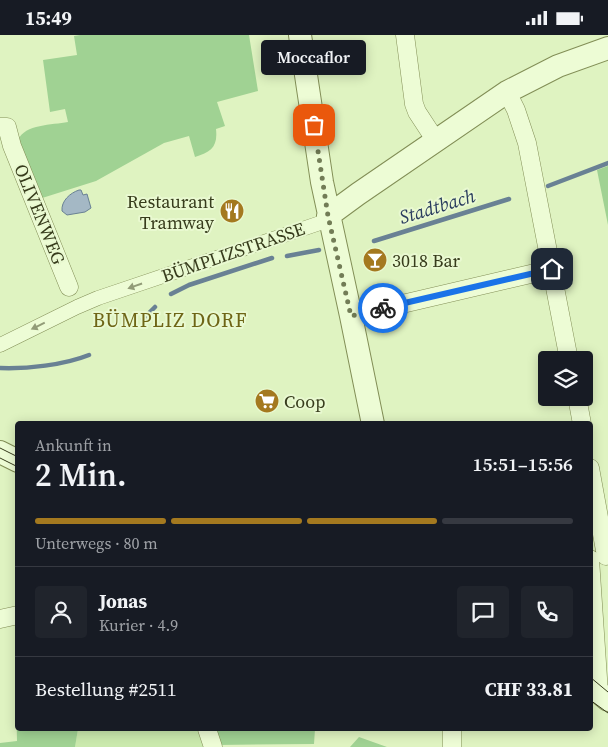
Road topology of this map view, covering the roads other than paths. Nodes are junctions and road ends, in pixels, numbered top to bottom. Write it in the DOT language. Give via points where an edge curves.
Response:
graph roads {
  1 [pos="300,35"];
  2 [pos="405,35"];
  3 [pos="608,48"];
  4 [pos="507,92"];
  5 [pos="0,127"];
  6 [pos="436,141"];
  7 [pos="328,216"];
  8 [pos="552,269"];
  9 [pos="69,287"];
  10 [pos="77,307"];
  11 [pos="351,316"];
  12 [pos="0,345"];
  13 [pos="568,351"];
  14 [pos="579,406"];
  15 [pos="372,421"];
  16 [pos="581,421"];
  17 [pos="0,452"];
  18 [pos="15,460"];
  19 [pos="593,501"];
  20 [pos="598,557"];
  21 [pos="15,616"];
  22 [pos="0,619"];
  23 [pos="599,693"];
  24 [pos="209,731"];
  25 [pos="452,731"];
  26 [pos="213,747"];
  27 [pos="452,747"];
  1 -- 7 [label="street"];
  2 -- 6 [label="street" via="414,104"];
  3 -- 4 [label="street, BÜMPLIZSTRASSE" via="558,66"];
  4 -- 6 [label="street, BÜMPLIZSTRASSE"];
  4 -- 8 [label="street" via="527,143"];
  5 -- 9 [label="street, OLIVENWEG" via="7,127"];
  6 -- 7 [label="street, BÜMPLIZSTRASSE"];
  7 -- 10 [label="street, BÜMPLIZSTRASSE, one-way" via="320,223"];
  7 -- 11 [label="street"];
  8 -- 11 [label="street"];
  8 -- 13 [label="street"];
  9 -- 10 [label="street, OLIVENWEG"];
  10 -- 12 [label="street, BÜMPLIZSTRASSE, one-way"];
  11 -- 15 [label="street"];
  14 -- 16 [label="street"];
  17 -- 18 [label="street"];
  19 -- 20 [label="street"];
  20 -- 23 [label="street"];
  21 -- 22 [label="street"];
  24 -- 26 [label="street"];
  25 -- 27 [label="street"];
}
